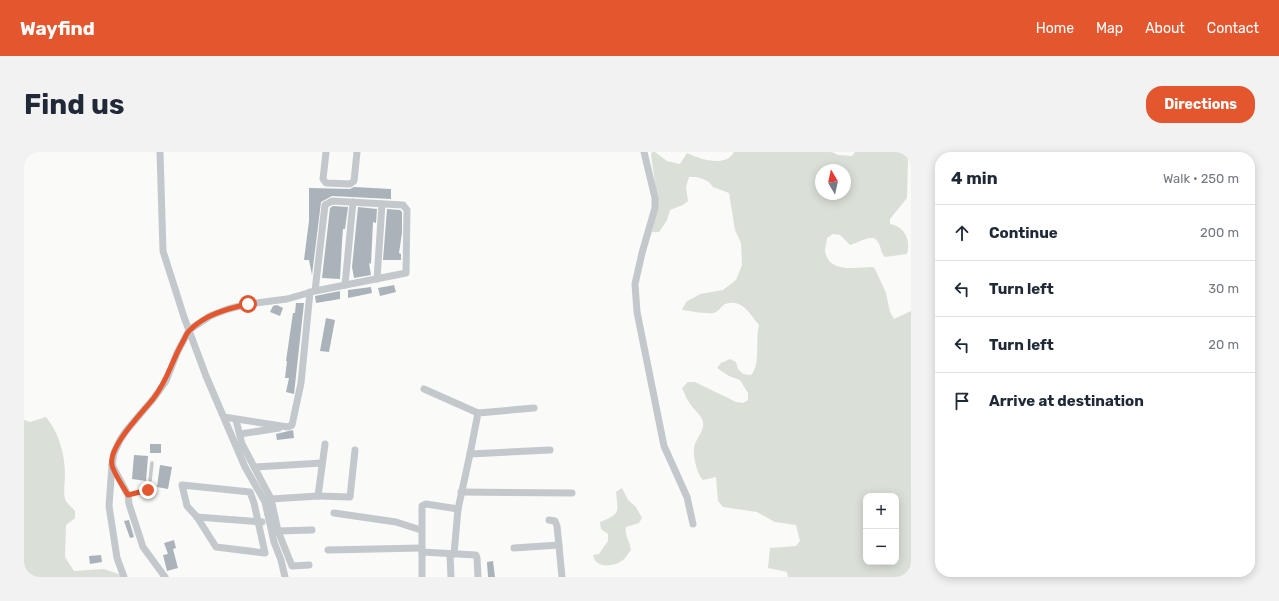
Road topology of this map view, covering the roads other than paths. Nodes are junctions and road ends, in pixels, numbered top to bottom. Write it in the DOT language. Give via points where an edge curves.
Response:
graph roads {
  1 [pos="160,152"];
  2 [pos="326,152"];
  3 [pos="356,152"];
  4 [pos="644,152"];
  5 [pos="353,202"];
  6 [pos="382,204"];
  7 [pos="377,280"];
  8 [pos="345,285"];
  9 [pos="313,291"];
  10 [pos="189,330"];
  11 [pos="424,389"];
  12 [pos="534,408"];
  13 [pos="478,413"];
  14 [pos="224,417"];
  15 [pos="236,420"];
  16 [pos="288,427"];
  17 [pos="240,434"];
  18 [pos="325,444"];
  19 [pos="355,450"];
  20 [pos="550,450"];
  21 [pos="470,454"];
  22 [pos="152,463"];
  23 [pos="322,463"];
  24 [pos="112,465"];
  25 [pos="255,467"];
  26 [pos="461,492"];
  27 [pos="572,493"];
  28 [pos="128,495"];
  29 [pos="318,496"];
  30 [pos="271,499"];
  31 [pos="458,509"];
  32 [pos="334,513"];
  33 [pos="197,517"];
  34 [pos="549,520"];
  35 [pos="269,521"];
  36 [pos="258,522"];
  37 [pos="693,524"];
  38 [pos="312,530"];
  39 [pos="421,530"];
  40 [pos="278,531"];
  41 [pos="559,545"];
  42 [pos="514,548"];
  43 [pos="328,550"];
  44 [pos="422,550"];
  45 [pos="452,554"];
  46 [pos="309,565"];
  47 [pos="124,577"];
  48 [pos="165,577"];
  49 [pos="285,577"];
  50 [pos="422,577"];
  51 [pos="451,577"];
  52 [pos="478,577"];
  53 [pos="562,577"];
  1 -- 10 [label="street" via="163,251"];
  2 -- 3 [label="street" via="324,182 350,184 354,181"];
  4 -- 37 [label="street" via="655,208 635,284 637,312 664,446 687,498"];
  5 -- 6 [label="street"];
  5 -- 8 [label="street"];
  5 -- 9 [label="street" via="332,201 325,205"];
  6 -- 7 [label="street"];
  6 -- 7 [label="street" via="403,205 407,210 407,272"];
  7 -- 8 [label="street"];
  8 -- 9 [label="street"];
  9 -- 10 [label="street" via="287,299 228,309 210,316"];
  9 -- 16 [label="street" via="301,383 292,424"];
  10 -- 14 [label="street"];
  10 -- 24 [label="street" via="166,381 120,440"];
  11 -- 13 [label="street"];
  12 -- 13 [label="street"];
  13 -- 21 [label="street"];
  14 -- 15 [label="street"];
  14 -- 35 [label="street" via="245,467 265,502"];
  15 -- 16 [label="street"];
  15 -- 17 [label="street"];
  16 -- 17 [label="street"];
  17 -- 25 [label="street" via="242,444"];
  18 -- 23 [label="street"];
  19 -- 29 [label="street" via="350,497"];
  20 -- 21 [label="street"];
  21 -- 26 [label="street"];
  22 -- 28 [label="lane" via="148,490"];
  23 -- 25 [label="street"];
  23 -- 29 [label="street"];
  24 -- 28 [label="street"];
  24 -- 47 [label="street" via="109,506 117,558"];
  25 -- 30 [label="street"];
  26 -- 27 [label="street"];
  26 -- 31 [label="street"];
  28 -- 48 [label="street" via="143,546"];
  29 -- 30 [label="street"];
  30 -- 40 [label="street"];
  31 -- 39 [label="street" via="423,504"];
  31 -- 45 [label="street"];
  32 -- 39 [label="street" via="396,522"];
  33 -- 36 [label="street"];
  33 -- 36 [label="street" via="216,547 265,553"];
  33 -- 36 [label="street" via="188,506 182,486 250,492"];
  34 -- 41 [label="street" via="555,521"];
  35 -- 36 [label="street"];
  35 -- 49 [label="street"];
  38 -- 40 [label="street"];
  39 -- 44 [label="street"];
  40 -- 46 [label="street" via="292,566"];
  41 -- 42 [label="street"];
  41 -- 53 [label="street"];
  43 -- 44 [label="street"];
  44 -- 45 [label="street"];
  44 -- 50 [label="street"];
  45 -- 51 [label="street"];
  45 -- 52 [label="street" via="477,556"];
}
